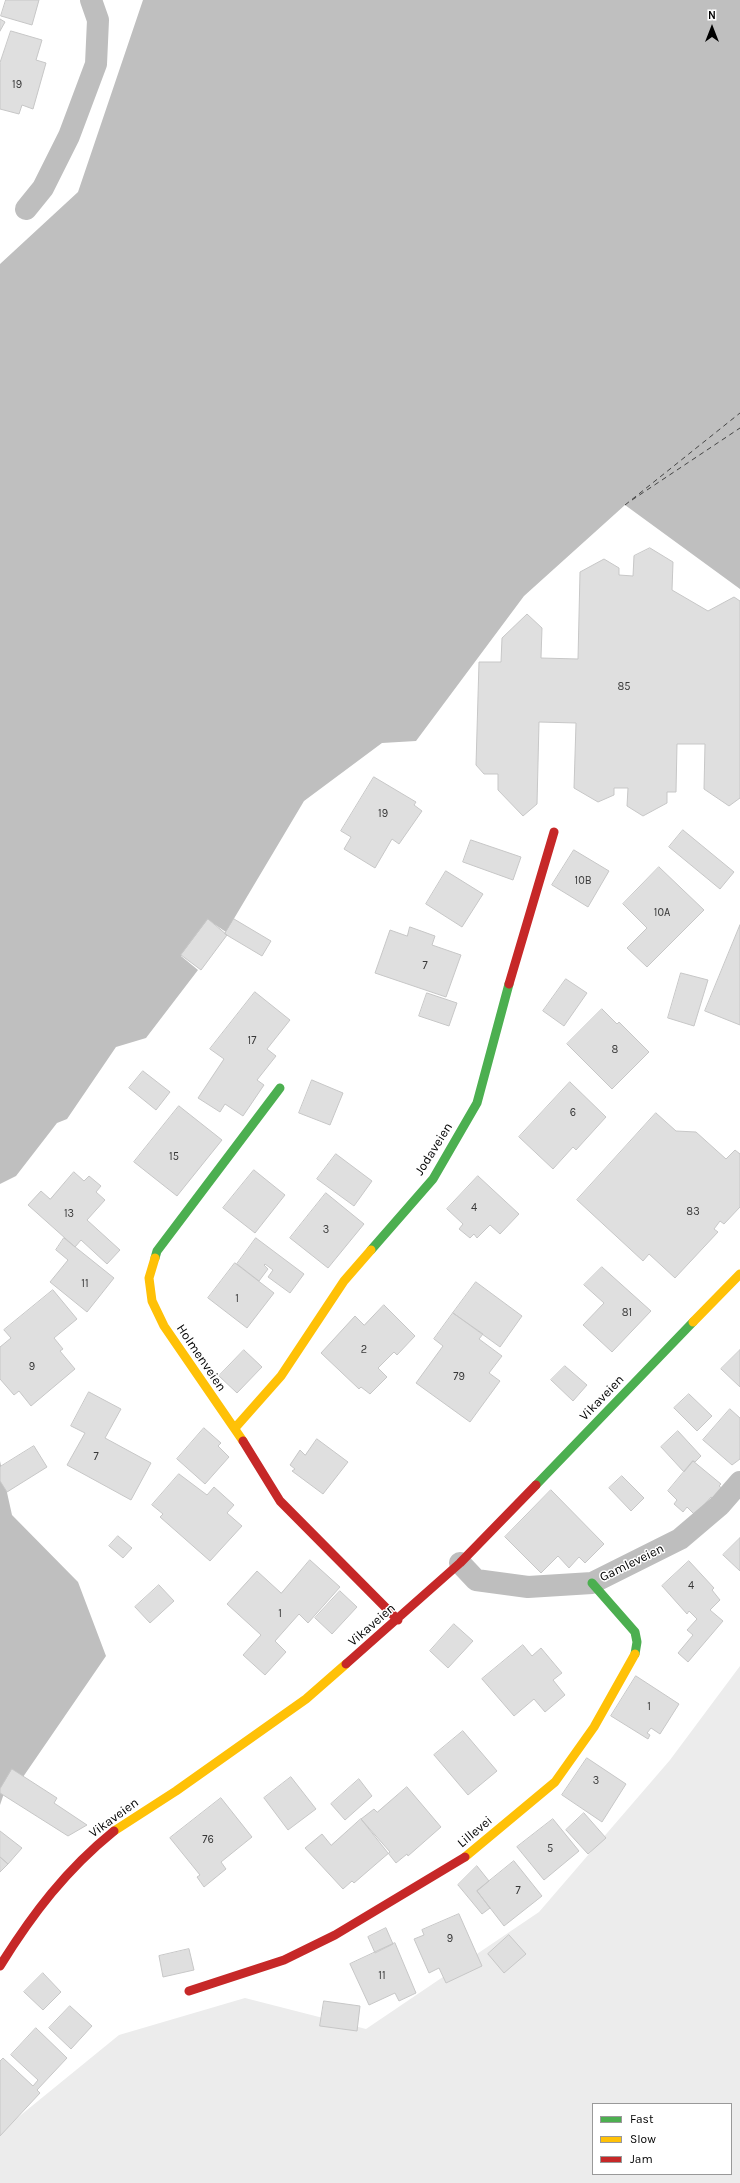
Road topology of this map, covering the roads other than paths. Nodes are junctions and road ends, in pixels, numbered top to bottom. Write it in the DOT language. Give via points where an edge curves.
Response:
graph roads {
  1 [pos="91,0"];
  2 [pos="26,209"];
  3 [pos="554,832"];
  4 [pos="280,1088"];
  5 [pos="740,1274"];
  6 [pos="235,1428"];
  7 [pos="740,1482"];
  8 [pos="460,1563"];
  9 [pos="592,1583"];
  10 [pos="398,1620"];
  11 [pos="0,1966"];
  12 [pos="189,1991"];
  1 -- 2 [label="street" via="98,20 96,64 69,136 43,188"];
  3 -- 6 [label="street, Jodaveien" via="477,1103 433,1179 344,1281 281,1376"];
  4 -- 6 [label="street, Holmenveien" via="157,1251 149,1278 152,1301 164,1326"];
  5 -- 8 [label="street, Vikaveien"];
  6 -- 10 [label="street, Holmenveien" via="280,1501"];
  7 -- 9 [label="street, Gamleveien" via="720,1506 680,1539"];
  8 -- 9 [label="street, Gamleveien" via="476,1580 528,1587"];
  8 -- 10 [label="street, Vikaveien"];
  9 -- 12 [label="street, Lillevei" via="635,1632 635,1655 594,1727 555,1782 460,1861 335,1935 284,1960"];
  10 -- 11 [label="street, Vikaveien" via="306,1699 176,1791 118,1828 92,1849 42,1903"];
}
